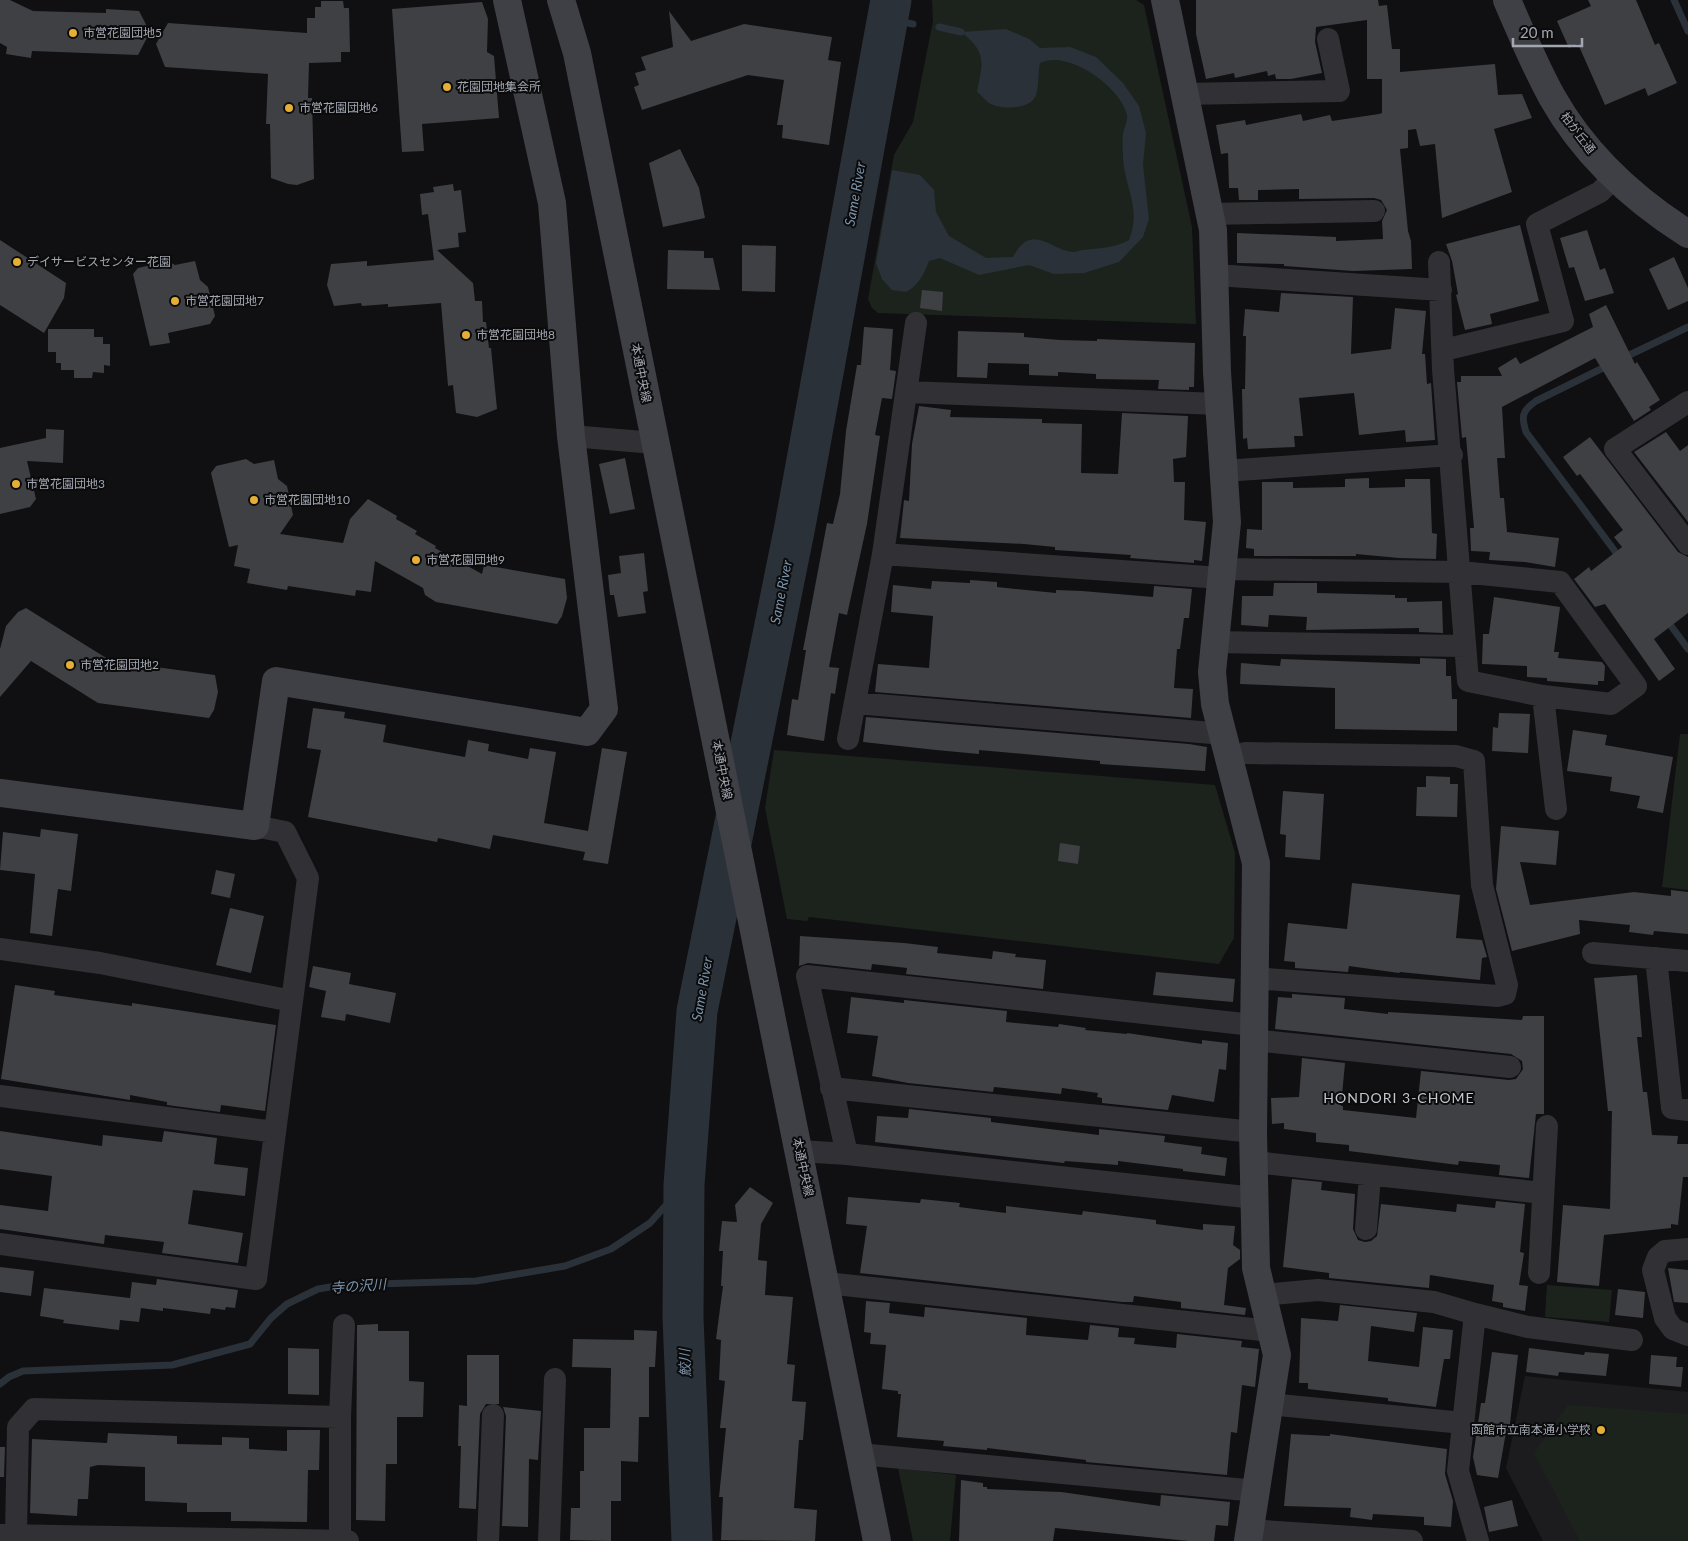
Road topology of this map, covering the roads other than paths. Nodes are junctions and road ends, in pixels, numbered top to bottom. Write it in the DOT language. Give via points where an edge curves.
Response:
graph roads {
  1 [pos="507,0"];
  2 [pos="561,0"];
  3 [pos="1165,0"];
  4 [pos="1507,0"];
  5 [pos="1328,39"];
  6 [pos="1185,94"];
  7 [pos="1615,177"];
  8 [pos="1374,211"];
  9 [pos="1210,214"];
  10 [pos="1688,234"];
  11 [pos="1439,262"];
  12 [pos="1215,275"];
  13 [pos="1441,290"];
  14 [pos="916,323"];
  15 [pos="1444,350"];
  16 [pos="907,392"];
  17 [pos="1688,402"];
  18 [pos="1219,404"];
  19 [pos="571,436"];
  20 [pos="657,450"];
  21 [pos="1452,455"];
  22 [pos="1224,471"];
  23 [pos="1688,544"];
  24 [pos="883,554"];
  25 [pos="1461,572"];
  26 [pos="1221,574"];
  27 [pos="1215,642"];
  28 [pos="1464,646"];
  29 [pos="1543,696"];
  30 [pos="855,702"];
  31 [pos="1224,734"];
  32 [pos="848,739"];
  33 [pos="1245,753"];
  34 [pos="0,793"];
  35 [pos="1556,808"];
  36 [pos="255,826"];
  37 [pos="0,949"];
  38 [pos="1593,953"];
  39 [pos="1656,958"];
  40 [pos="1688,961"];
  41 [pos="1253,978"];
  42 [pos="292,1001"];
  43 [pos="1253,1032"];
  44 [pos="1510,1067"];
  45 [pos="831,1088"];
  46 [pos="0,1096"];
  47 [pos="1688,1110"];
  48 [pos="1547,1126"];
  49 [pos="275,1132"];
  50 [pos="1253,1132"];
  51 [pos="798,1141"];
  52 [pos="847,1154"];
  53 [pos="1254,1162"];
  54 [pos="1370,1175"];
  55 [pos="1543,1193"];
  56 [pos="1255,1198"];
  57 [pos="1366,1229"];
  58 [pos="0,1244"];
  59 [pos="1688,1249"];
  60 [pos="1539,1273"];
  61 [pos="826,1283"];
  62 [pos="1262,1296"];
  63 [pos="1474,1314"];
  64 [pos="344,1325"];
  65 [pos="1271,1331"];
  66 [pos="1688,1335"];
  67 [pos="1632,1340"];
  68 [pos="555,1380"];
  69 [pos="1269,1404"];
  70 [pos="493,1416"];
  71 [pos="340,1417"];
  72 [pos="1463,1423"];
  73 [pos="859,1454"];
  74 [pos="1257,1491"];
  75 [pos="8,1535"];
  76 [pos="1256,1536"];
  77 [pos="283,1541"];
  78 [pos="340,1541"];
  79 [pos="348,1541"];
  80 [pos="488,1541"];
  81 [pos="548,1541"];
  82 [pos="877,1541"];
  83 [pos="1412,1541"];
  84 [pos="1478,1541"];
  1 -- 19 [label="street" via="552,203"];
  2 -- 20 [label="street, 本通中央線" via="577,52"];
  3 -- 6 [label="street"];
  4 -- 7 [label="street, 柏が丘通" via="1553,98 1588,149"];
  5 -- 6 [label="street" via="1339,91"];
  6 -- 9 [label="street"];
  7 -- 10 [label="street, 柏が丘通" via="1641,201"];
  7 -- 15 [label="street" via="1600,192 1537,224 1563,320"];
  8 -- 9 [label="street"];
  9 -- 12 [label="street"];
  11 -- 13 [label="street"];
  12 -- 13 [label="street"];
  12 -- 18 [label="street"];
  13 -- 15 [label="street"];
  14 -- 16 [label="street"];
  15 -- 21 [label="street"];
  16 -- 18 [label="street"];
  16 -- 24 [label="street"];
  17 -- 23 [label="street" via="1615,449"];
  18 -- 22 [label="street"];
  19 -- 20 [label="street"];
  19 -- 36 [label="street" via="604,709 600,716 587,732 276,680"];
  20 -- 51 [label="street, 本通中央線"];
  21 -- 22 [label="street"];
  21 -- 25 [label="street"];
  22 -- 26 [label="street" via="1227,522"];
  24 -- 26 [label="street"];
  24 -- 30 [label="street"];
  25 -- 26 [label="street"];
  25 -- 28 [label="street"];
  25 -- 29 [label="street" via="1560,582 1636,686 1612,704"];
  26 -- 27 [label="street"];
  27 -- 28 [label="street"];
  27 -- 31 [label="street" via="1212,672 1215,704"];
  28 -- 29 [label="street" via="1468,681"];
  29 -- 35 [label="street"];
  30 -- 31 [label="street"];
  30 -- 32 [label="street"];
  31 -- 41 [label="street" via="1256,863"];
  33 -- 41 [label="street" via="1456,756 1474,761 1482,885 1507,985 1505,994 1498,996"];
  34 -- 36 [label="street"];
  36 -- 42 [label="street" via="285,832 308,878"];
  37 -- 42 [label="street" via="100,963"];
  38 -- 39 [label="street"];
  39 -- 40 [label="street"];
  39 -- 47 [label="street" via="1672,1108"];
  41 -- 43 [label="street"];
  42 -- 49 [label="street"];
  43 -- 44 [label="street"];
  43 -- 45 [label="street" via="807,976"];
  43 -- 50 [label="street"];
  45 -- 50 [label="street"];
  45 -- 52 [label="street"];
  46 -- 49 [label="street"];
  48 -- 55 [label="street"];
  49 -- 58 [label="street" via="256,1278"];
  50 -- 53 [label="street"];
  51 -- 52 [label="street"];
  51 -- 61 [label="street, 本通中央線"];
  52 -- 56 [label="street"];
  53 -- 54 [label="street"];
  53 -- 56 [label="street"];
  54 -- 55 [label="street"];
  54 -- 57 [label="street"];
  55 -- 60 [label="street"];
  56 -- 62 [label="street" via="1256,1268"];
  59 -- 66 [label="street" via="1665,1251 1658,1257 1653,1270 1665,1318 1673,1329"];
  61 -- 65 [label="street"];
  61 -- 73 [label="street, 本通中央線"];
  62 -- 63 [label="street" via="1318,1290 1434,1302"];
  62 -- 65 [label="street"];
  63 -- 67 [label="street" via="1528,1327"];
  63 -- 72 [label="street"];
  64 -- 71 [label="street"];
  65 -- 69 [label="street" via="1277,1355"];
  68 -- 81 [label="street"];
  69 -- 72 [label="street"];
  69 -- 74 [label="street"];
  70 -- 80 [label="street"];
  71 -- 75 [label="street" via="34,1410 18,1427"];
  71 -- 78 [label="street"];
  72 -- 84 [label="street" via="1458,1470"];
  73 -- 74 [label="street"];
  73 -- 82 [label="street, 本通中央線"];
  74 -- 76 [label="street"];
  75 -- 77 [label="street"];
  76 -- 83 [label="street"];
  77 -- 78 [label="street"];
  78 -- 79 [label="street"];
}
